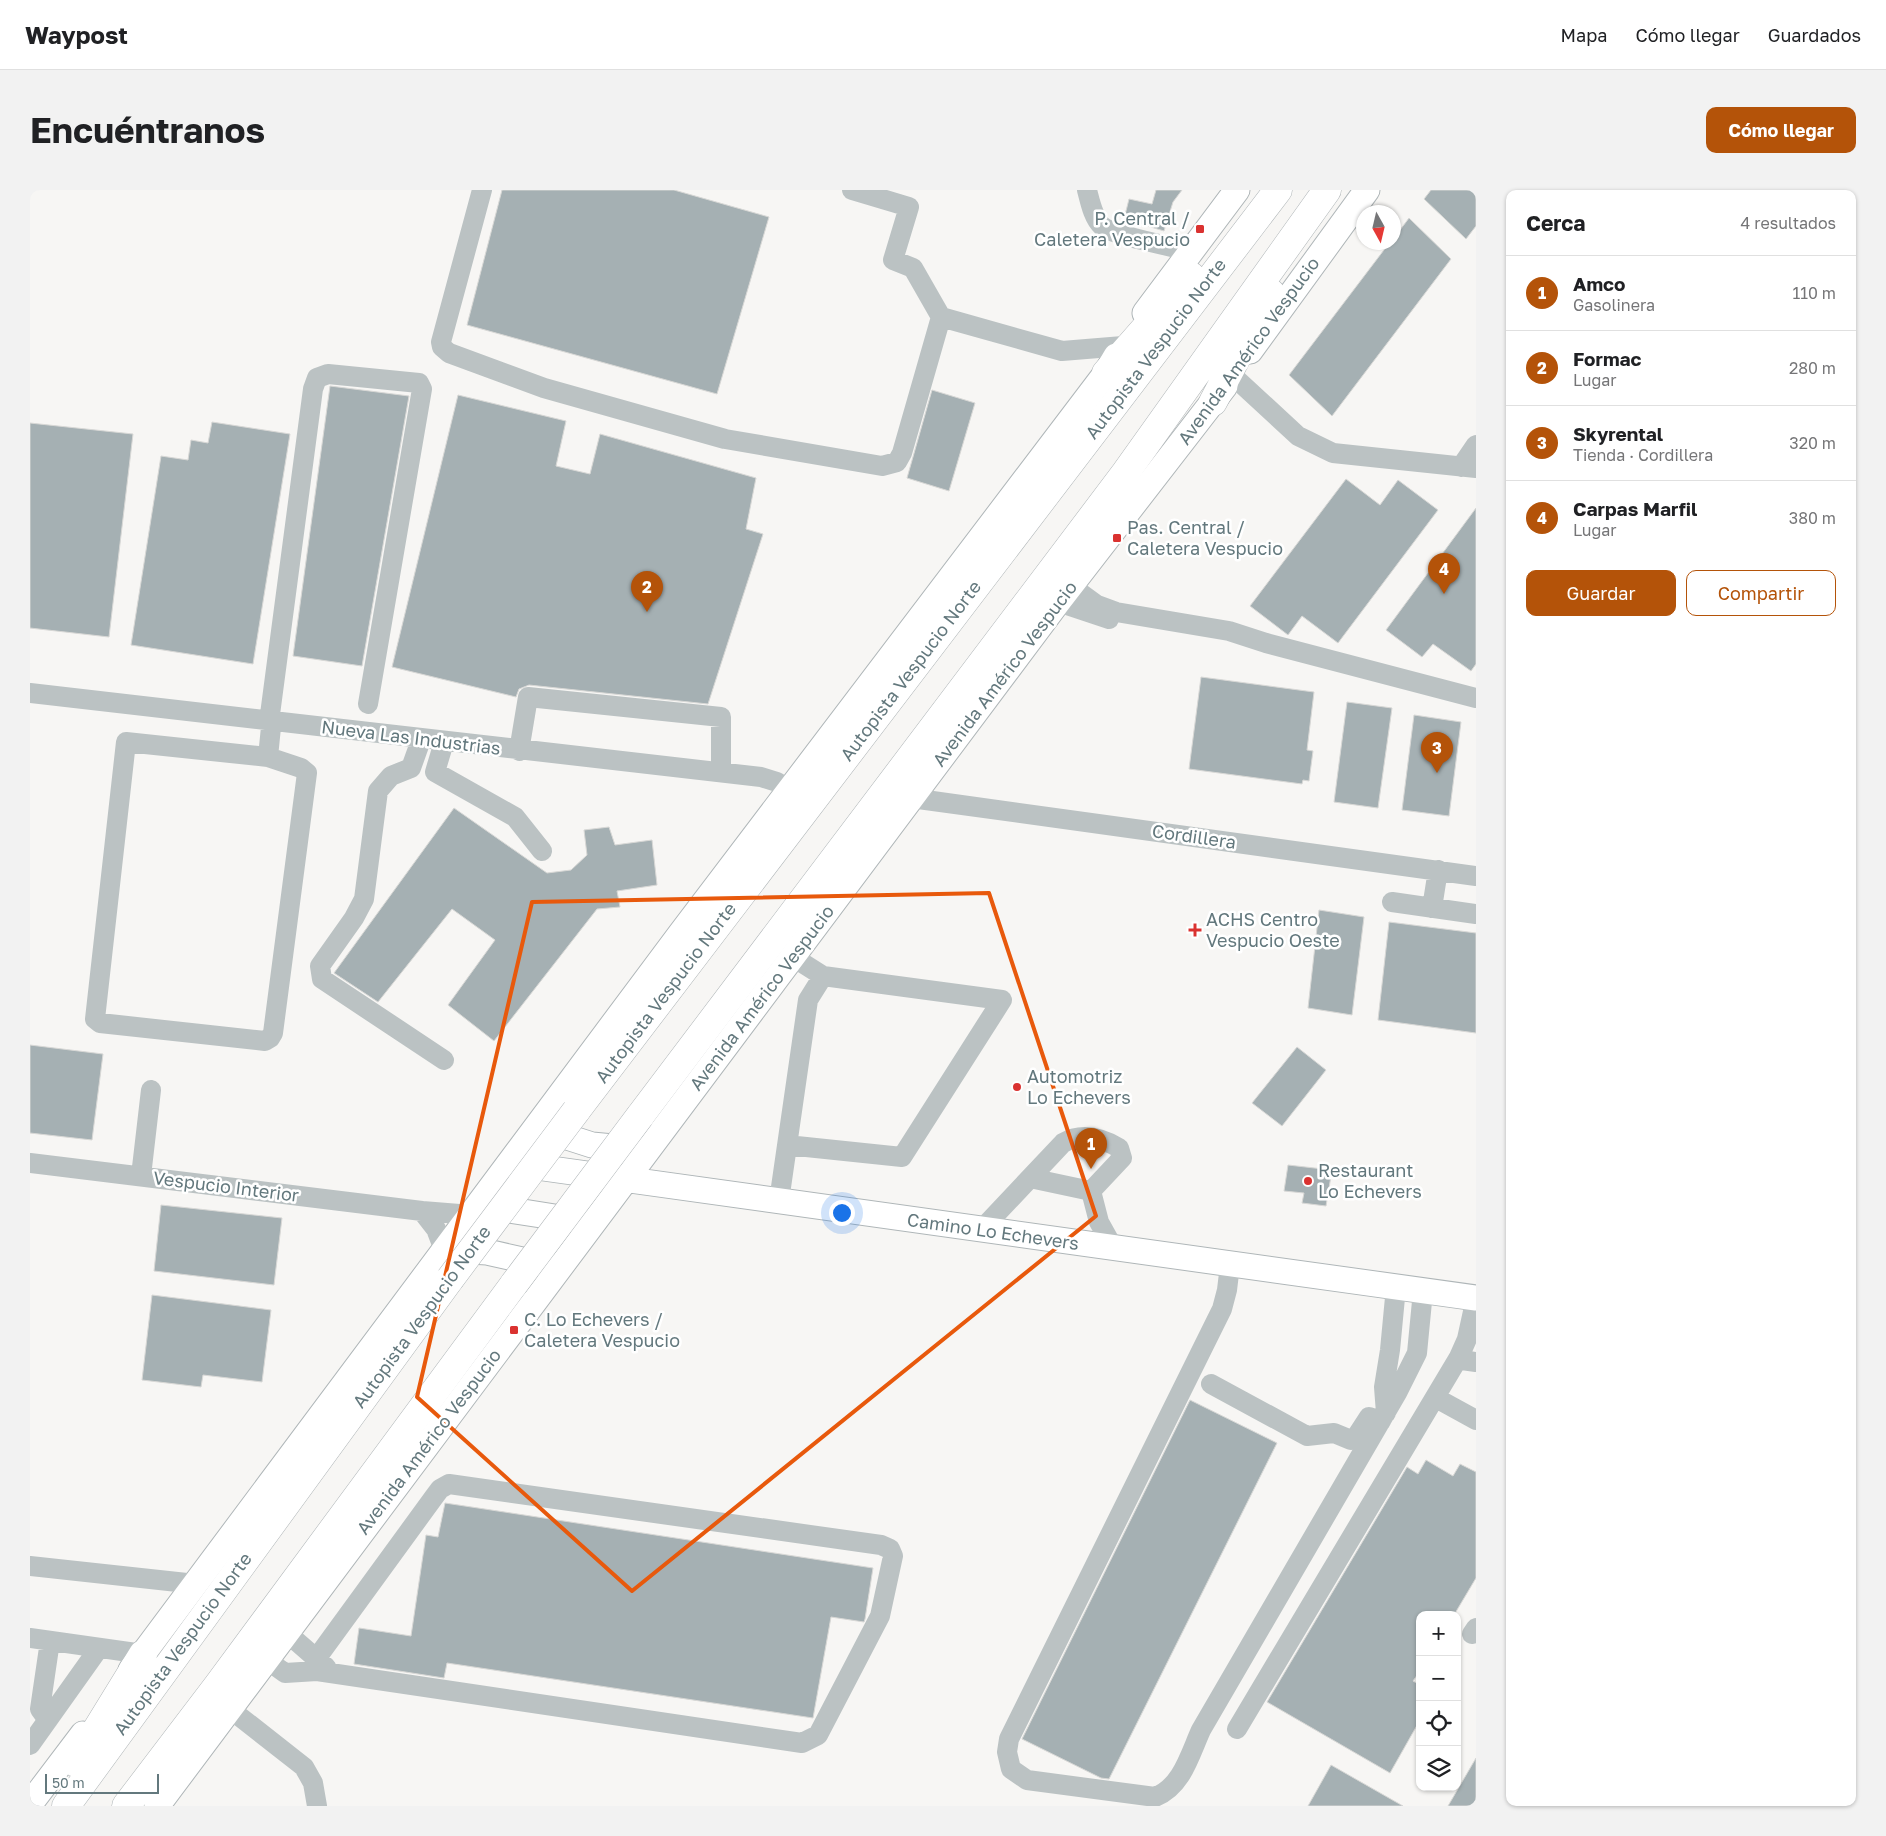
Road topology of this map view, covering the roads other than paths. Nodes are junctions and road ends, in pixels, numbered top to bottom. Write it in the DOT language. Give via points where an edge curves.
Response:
graph roads {
  1 [pos="482,190"];
  2 [pos="852,190"];
  3 [pos="1087,190"];
  4 [pos="1236,190"];
  5 [pos="1266,190"];
  6 [pos="1278,190"];
  7 [pos="1328,190"];
  8 [pos="1367,190"];
  9 [pos="1310,213"];
  10 [pos="1189,251"];
  11 [pos="941,316"];
  12 [pos="1123,346"];
  13 [pos="1106,373"];
  14 [pos="1233,376"];
  15 [pos="1213,402"];
  16 [pos="1476,445"];
  17 [pos="1468,467"];
  18 [pos="1064,594"];
  19 [pos="30,693"];
  20 [pos="1476,698"];
  21 [pos="368,704"];
  22 [pos="269,722"];
  23 [pos="421,740"];
  24 [pos="444,742"];
  25 [pos="518,751"];
  26 [pos="268,758"];
  27 [pos="721,773"];
  28 [pos="789,791"];
  29 [pos="912,798"];
  30 [pos="542,850"];
  31 [pos="1438,870"];
  32 [pos="1476,876"];
  33 [pos="1392,902"];
  34 [pos="1432,908"];
  35 [pos="1476,914"];
  36 [pos="793,957"];
  37 [pos="823,976"];
  38 [pos="444,1060"];
  39 [pos="151,1090"];
  40 [pos="537,1128"];
  41 [pos="788,1146"];
  42 [pos="650,1147"];
  43 [pos="30,1163"];
  44 [pos="510,1164"];
  45 [pos="141,1176"];
  46 [pos="627,1178"];
  47 [pos="1030,1178"];
  48 [pos="672,1185"];
  49 [pos="1092,1191"];
  50 [pos="779,1201"];
  51 [pos="475,1210"];
  52 [pos="422,1211"];
  53 [pos="592,1223"];
  54 [pos="981,1230"];
  55 [pos="1114,1249"];
  56 [pos="444,1250"];
  57 [pos="1230,1265"];
  58 [pos="558,1269"];
  59 [pos="1396,1287"];
  60 [pos="1423,1291"];
  61 [pos="1476,1298"];
  62 [pos="1468,1359"];
  63 [pos="1211,1384"];
  64 [pos="1436,1398"];
  65 [pos="1384,1417"];
  66 [pos="1476,1420"];
  67 [pos="30,1566"];
  68 [pos="196,1584"];
  69 [pos="287,1634"];
  70 [pos="30,1638"];
  71 [pos="50,1641"];
  72 [pos="99,1648"];
  73 [pos="143,1654"];
  74 [pos="316,1659"];
  75 [pos="267,1660"];
  76 [pos="333,1673"];
  77 [pos="230,1709"];
  78 [pos="48,1720"];
  79 [pos="1237,1729"];
  80 [pos="30,1745"];
  81 [pos="30,1804"];
  82 [pos="51,1806"];
  83 [pos="66,1806"];
  84 [pos="126,1806"];
  85 [pos="157,1806"];
  86 [pos="317,1806"];
  1 -- 11 [label="street" via="442,347 449,353 544,388 726,439 882,466 897,462"];
  2 -- 11 [label="street" via="909,207 893,260 913,268"];
  3 -- 10 [label="street" via="1102,226 1118,234"];
  4 -- 10 [label="main road"];
  5 -- 13 [label="highway"];
  6 -- 83 [label="highway, Autopista Vespucio Norte, bridge" via="576,1111"];
  7 -- 9 [label="highway"];
  8 -- 14 [label="main road, Avenida Américo Vespucio"];
  9 -- 15 [label="highway"];
  9 -- 84 [label="highway, bridge" via="1126,472 514,1284"];
  10 -- 12 [label="main road"];
  11 -- 12 [label="street" via="1062,351"];
  12 -- 13 [label="main road"];
  13 -- 28 [label="main road"];
  14 -- 15 [label="main road, Avenida Américo Vespucio"];
  14 -- 17 [label="street" via="1298,436 1333,453"];
  15 -- 18 [label="main road, Avenida Américo Vespucio"];
  16 -- 17 [label="street"];
  18 -- 20 [label="street" via="1081,612 1120,622 1230,644 1266,644"];
  18 -- 29 [label="main road, Avenida Américo Vespucio"];
  19 -- 22 [label="street, Nueva Las Industrias"];
  21 -- 22 [label="street" via="422,389 419,383 328,374 317,378 313,389"];
  22 -- 23 [label="street, Nueva Las Industrias"];
  22 -- 26 [label="street"];
  23 -- 24 [label="street, Nueva Las Industrias"];
  23 -- 38 [label="street" via="411,768 391,776 378,791 364,899 320,966 322,979"];
  24 -- 25 [label="street, Nueva Las Industrias"];
  24 -- 30 [label="street" via="435,772 515,817"];
  25 -- 27 [label="street, Nueva Las Industrias"];
  25 -- 27 [label="street" via="528,697 721,717"];
  26 -- 26 [label="street" via="301,768 306,773 270,1038 265,1041 95,1019 126,742"];
  27 -- 28 [label="street, Nueva Las Industrias" via="769,779"];
  28 -- 40 [label="main road"];
  29 -- 31 [label="street, Cordillera"];
  29 -- 36 [label="main road, Avenida Américo Vespucio"];
  31 -- 32 [label="street, Cordillera"];
  31 -- 34 [label="street"];
  33 -- 34 [label="street"];
  34 -- 35 [label="street"];
  36 -- 37 [label="street"];
  36 -- 42 [label="main road, Avenida Américo Vespucio"];
  37 -- 41 [label="street" via="808,1000"];
  37 -- 41 [label="street" via="1002,1000 902,1158"];
  39 -- 45 [label="street"];
  40 -- 42 [label="main road" via="592,1144 630,1149"];
  40 -- 44 [label="main road"];
  41 -- 50 [label="street"];
  42 -- 46 [label="main road, Avenida Américo Vespucio"];
  42 -- 48 [label="main road" via="657,1168"];
  43 -- 45 [label="street, Vespucio Interior"];
  44 -- 46 [label="main road, Camino Lo Echevers"];
  44 -- 51 [label="main road"];
  45 -- 52 [label="street, Vespucio Interior"];
  46 -- 48 [label="main road, Camino Lo Echevers"];
  46 -- 53 [label="main road, Avenida Américo Vespucio"];
  47 -- 49 [label="street"];
  47 -- 49 [label="street" via="1063,1143 1072,1138 1106,1140 1119,1148 1122,1158"];
  47 -- 54 [label="street"];
  48 -- 50 [label="main road, Camino Lo Echevers"];
  49 -- 55 [label="street" via="1099,1222"];
  50 -- 54 [label="main road, Camino Lo Echevers"];
  51 -- 52 [label="street, Vespucio Interior"];
  51 -- 53 [label="main road"];
  51 -- 56 [label="main road"];
  52 -- 56 [label="street" via="436,1229"];
  53 -- 58 [label="main road, Avenida Américo Vespucio"];
  54 -- 55 [label="main road, Camino Lo Echevers"];
  55 -- 57 [label="main road, Camino Lo Echevers"];
  56 -- 58 [label="main road" via="487,1252"];
  56 -- 68 [label="main road"];
  57 -- 59 [label="main road, Camino Lo Echevers"];
  57 -- 65 [label="street" via="1222,1309 1009,1739 1006,1752 1011,1769 1027,1780 1155,1797 1166,1793 1178,1779 1200,1730"];
  58 -- 69 [label="main road, Avenida Américo Vespucio"];
  59 -- 60 [label="main road, Camino Lo Echevers"];
  59 -- 65 [label="street" via="1384,1387"];
  60 -- 61 [label="main road, Camino Lo Echevers"];
  60 -- 65 [label="street" via="1417,1353"];
  61 -- 62 [label="street" via="1467,1339"];
  62 -- 64 [label="street"];
  63 -- 65 [label="street" via="1307,1436 1334,1433 1350,1440 1356,1437 1369,1417"];
  64 -- 66 [label="street"];
  64 -- 79 [label="street"];
  67 -- 68 [label="street"];
  68 -- 73 [label="main road"];
  69 -- 74 [label="street"];
  69 -- 75 [label="main road, Avenida Américo Vespucio"];
  70 -- 71 [label="street"];
  71 -- 72 [label="street"];
  71 -- 78 [label="street" via="40,1709"];
  72 -- 73 [label="street"];
  72 -- 78 [label="street"];
  73 -- 81 [label="main road"];
  73 -- 82 [label="highway"];
  74 -- 76 [label="street"];
  74 -- 76 [label="street" via="440,1489 449,1484 881,1545 890,1549 893,1556 880,1616 818,1735 802,1743"];
  75 -- 76 [label="street" via="285,1673"];
  75 -- 77 [label="main road, Avenida Américo Vespucio"];
  77 -- 85 [label="main road, Avenida Américo Vespucio"];
  77 -- 86 [label="street" via="304,1767 313,1782"];
  78 -- 80 [label="street"];
}
